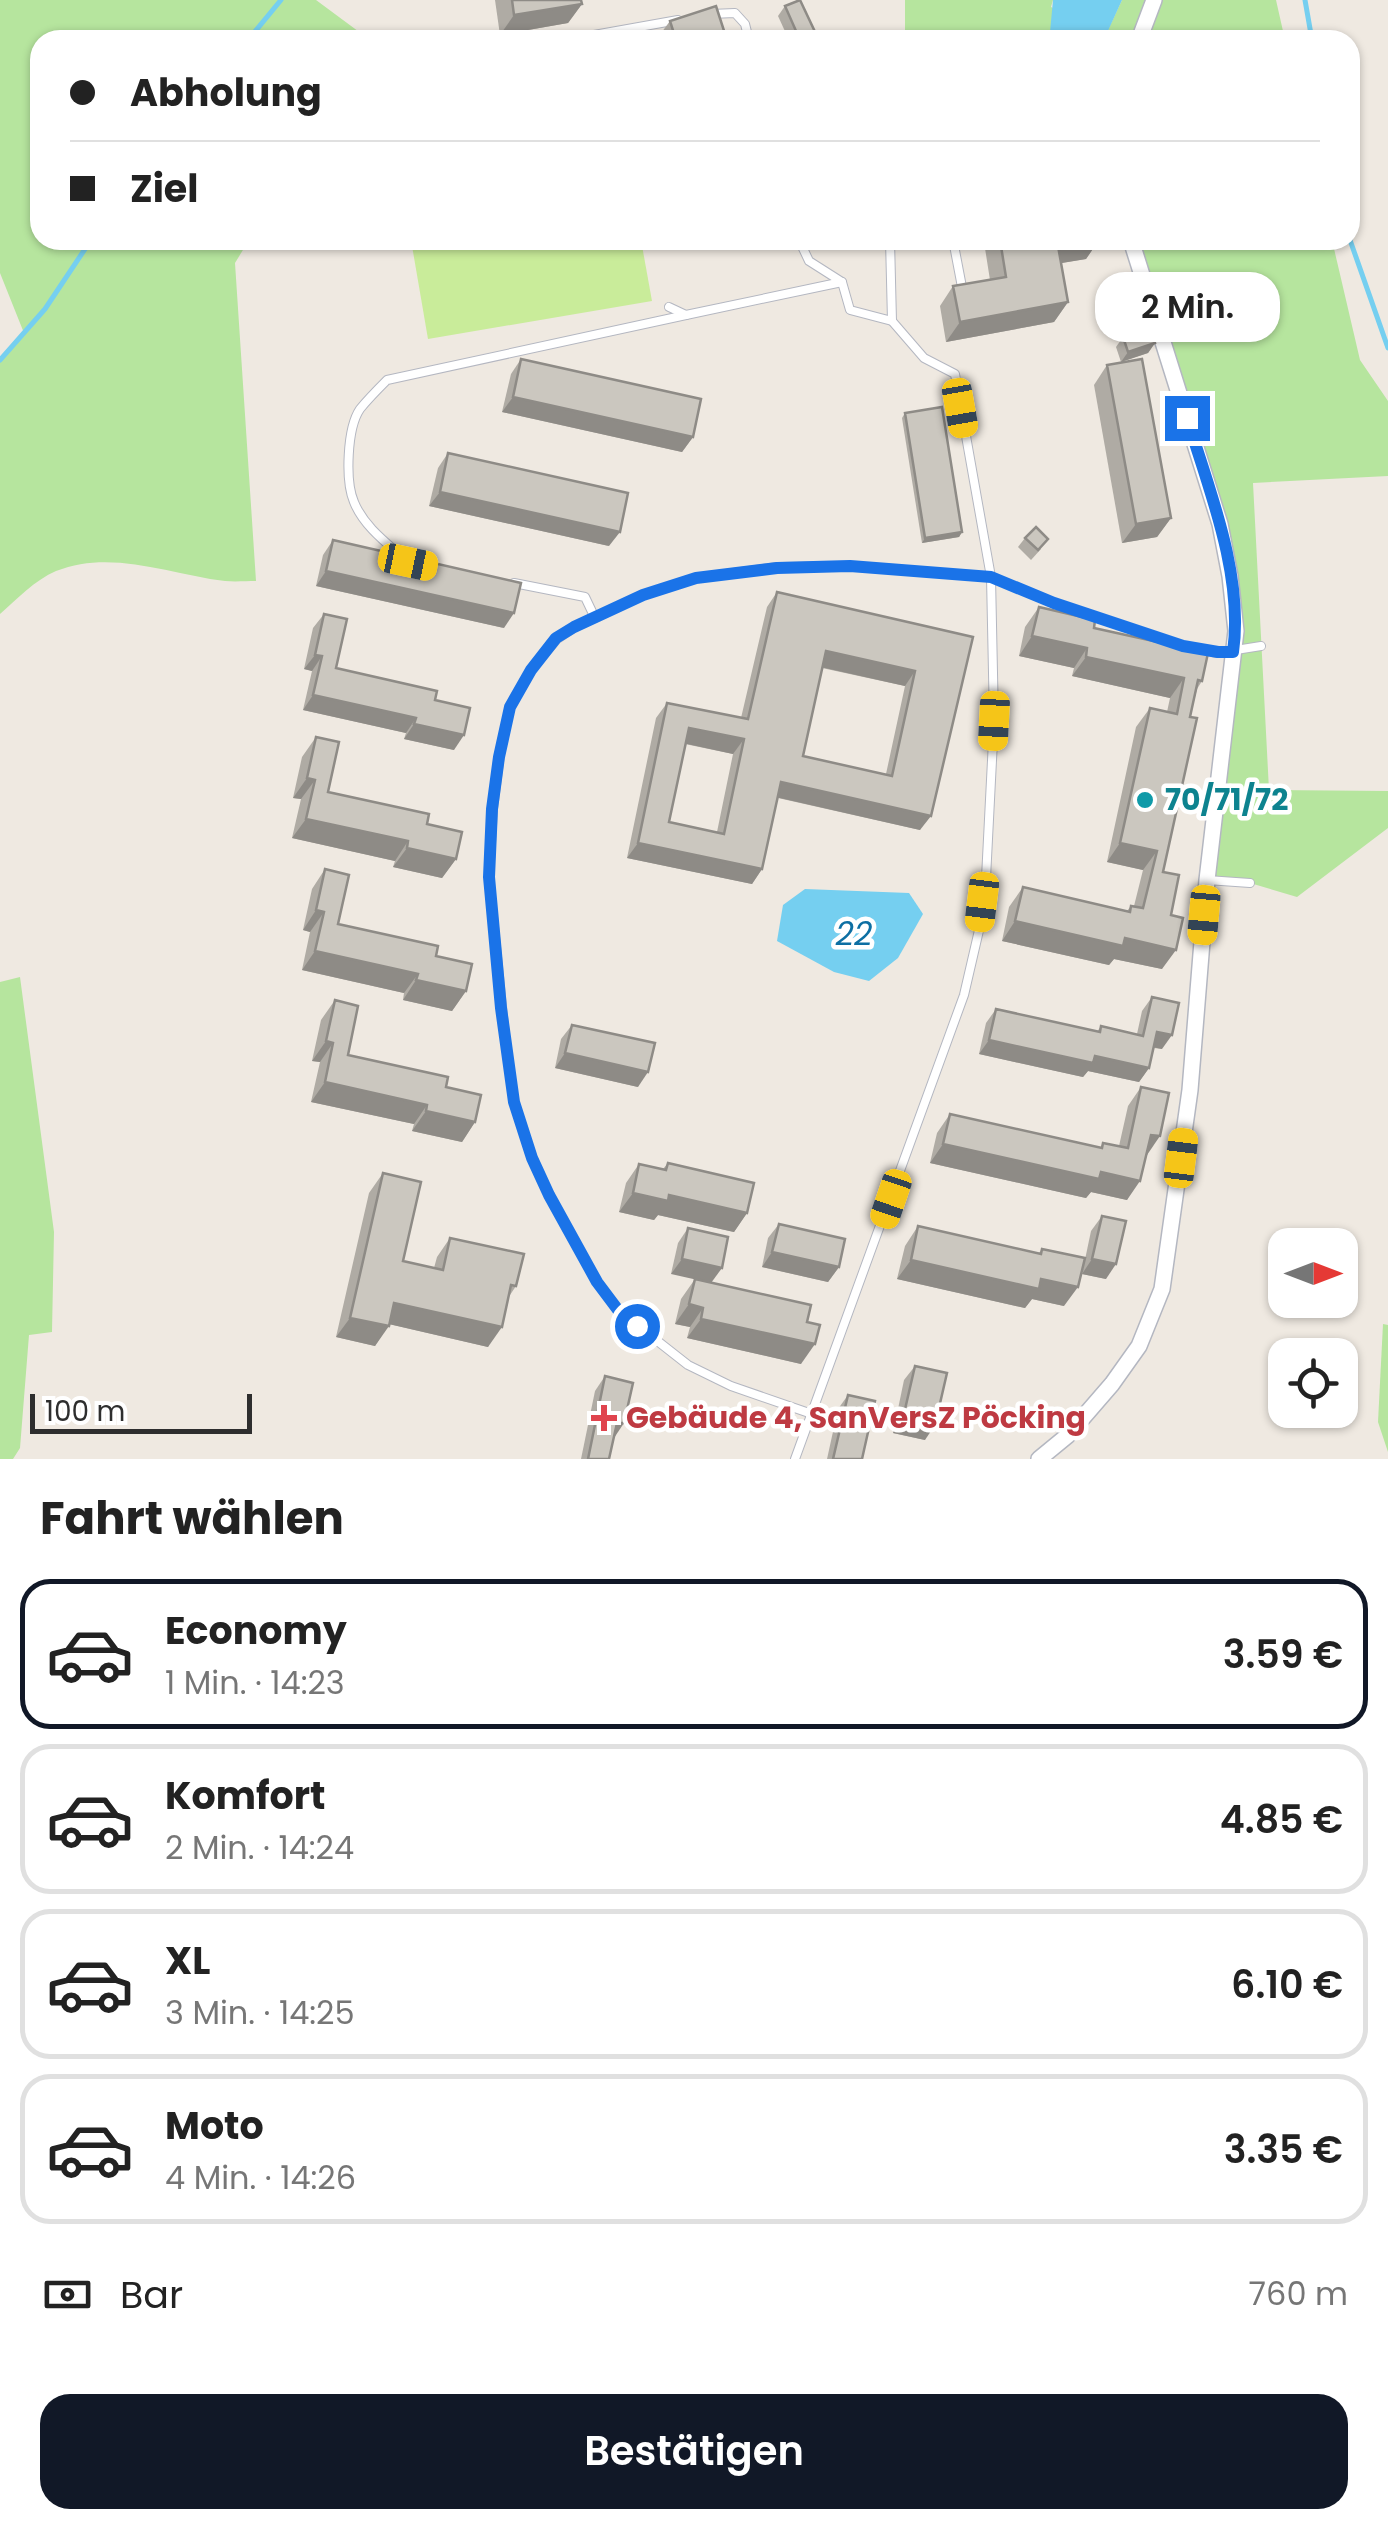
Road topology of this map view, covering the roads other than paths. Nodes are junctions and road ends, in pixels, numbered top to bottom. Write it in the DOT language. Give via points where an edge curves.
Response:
graph roads {
  1 [pos="1154,0"];
  2 [pos="706,14"];
  3 [pos="690,18"];
  4 [pos="622,30"];
  5 [pos="746,30"];
  6 [pos="1142,30"];
  7 [pos="804,250"];
  8 [pos="890,250"];
  9 [pos="955,250"];
  10 [pos="1134,250"];
  11 [pos="842,282"];
  12 [pos="962,287"];
  13 [pos="670,307"];
  14 [pos="686,315"];
  15 [pos="892,322"];
  16 [pos="426,565"];
  17 [pos="991,577"];
  18 [pos="496,580"];
  19 [pos="595,618"];
  20 [pos="1262,646"];
  21 [pos="1233,652"];
  22 [pos="1207,880"];
  23 [pos="1250,883"];
  24 [pos="812,1414"];
  25 [pos="795,1459"];
  26 [pos="1039,1459"];
  1 -- 6 [label="street"];
  2 -- 5 [label="lane" via="735,12"];
  3 -- 4 [label="lane"];
  7 -- 11 [label="lane" via="809,261"];
  8 -- 15 [label="lane"];
  9 -- 12 [label="lane"];
  10 -- 21 [label="street" via="1220,524 1236,631"];
  11 -- 14 [label="lane"];
  11 -- 15 [label="lane" via="850,310"];
  13 -- 14 [label="lane"];
  14 -- 16 [label="lane" via="387,380 358,413 349,479 372,530 408,562"];
  15 -- 17 [label="lane" via="924,358 954,374"];
  17 -- 19 [label="lane" via="850,566 777,568 696,578"];
  17 -- 21 [label="lane" via="1183,646"];
  17 -- 24 [label="lane" via="994,721 980,926 964,995"];
  18 -- 19 [label="lane" via="584,598"];
  19 -- 24 [label="lane" via="556,638 531,670 510,707 499,757 489,877 514,1102 549,1195 618,1310 688,1365"];
  20 -- 21 [label="lane"];
  21 -- 22 [label="street"];
  22 -- 23 [label="lane"];
  22 -- 26 [label="street" via="1190,1090 1162,1289 1138,1346 1112,1384"];
  24 -- 25 [label="lane"];
}
